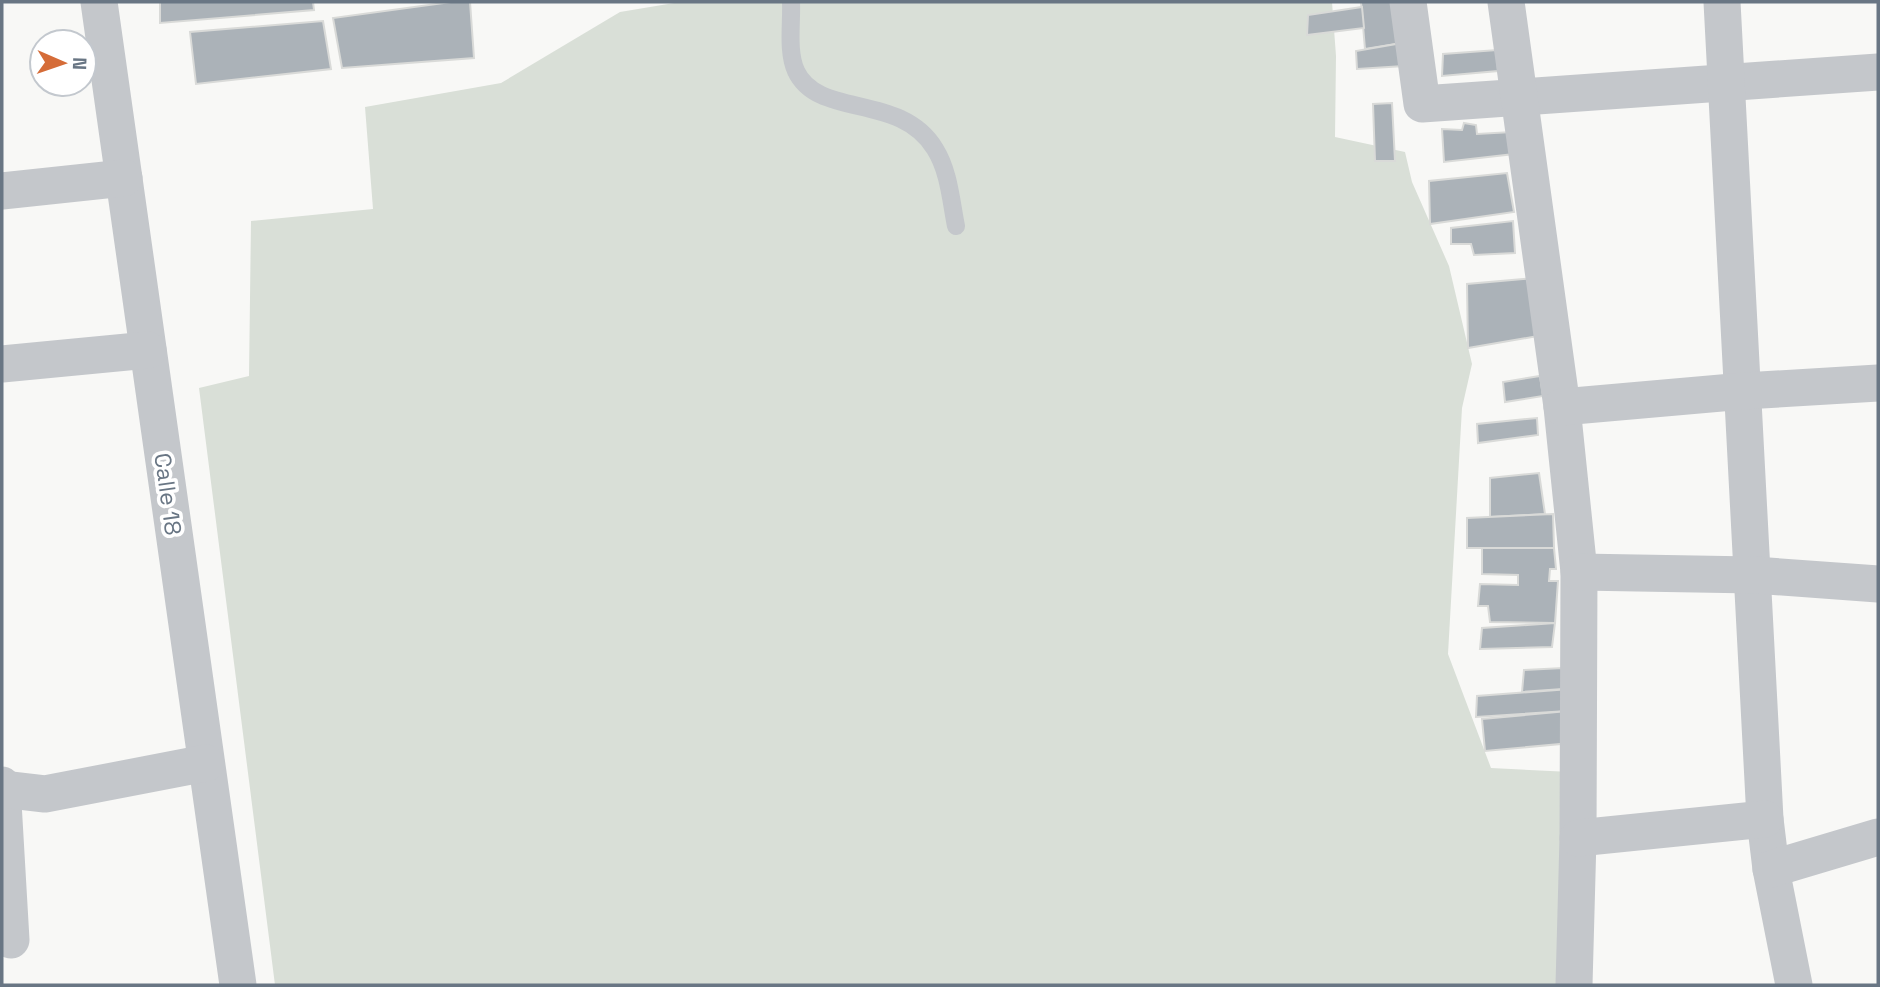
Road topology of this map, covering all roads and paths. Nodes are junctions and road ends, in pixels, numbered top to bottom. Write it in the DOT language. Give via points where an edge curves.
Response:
graph roads {
  1 [pos="99,2"];
  2 [pos="790,2"];
  3 [pos="1408,2"];
  4 [pos="1506,2"];
  5 [pos="1722,2"];
  6 [pos="1878,72"];
  7 [pos="1726,81"];
  8 [pos="1520,96"];
  9 [pos="124,178"];
  10 [pos="2,191"];
  11 [pos="956,226"];
  12 [pos="148,350"];
  13 [pos="2,364"];
  14 [pos="1878,383"];
  15 [pos="1744,391"];
  16 [pos="1562,407"];
  17 [pos="1579,572"];
  18 [pos="1754,575"];
  19 [pos="1878,584"];
  20 [pos="206,763"];
  21 [pos="2,788"];
  22 [pos="1765,818"];
  23 [pos="1878,837"];
  24 [pos="1578,838"];
  25 [pos="1771,870"];
  26 [pos="11,940"];
  27 [pos="238,985"];
  28 [pos="1574,985"];
  29 [pos="1794,985"];
  1 -- 9 [label="street, Calle 18"];
  2 -- 11 [label="lane" via="792,60 799,77 814,91 895,115 924,134 942,163"];
  3 -- 8 [label="street" via="1422,104"];
  4 -- 8 [label="street"];
  5 -- 7 [label="street"];
  6 -- 7 [label="street"];
  7 -- 8 [label="street"];
  7 -- 15 [label="street"];
  8 -- 16 [label="street"];
  9 -- 10 [label="street"];
  9 -- 12 [label="street, Calle 18"];
  12 -- 13 [label="street"];
  12 -- 20 [label="street, Calle 18"];
  14 -- 15 [label="street"];
  15 -- 16 [label="street"];
  15 -- 18 [label="street"];
  16 -- 17 [label="street"];
  17 -- 18 [label="street"];
  17 -- 24 [label="street"];
  18 -- 19 [label="street"];
  18 -- 22 [label="street"];
  20 -- 21 [label="street" via="45,794"];
  20 -- 27 [label="street, Calle 18"];
  21 -- 26 [label="street"];
  22 -- 24 [label="street"];
  22 -- 25 [label="street"];
  23 -- 25 [label="street"];
  24 -- 28 [label="street"];
  25 -- 29 [label="street"];
}
